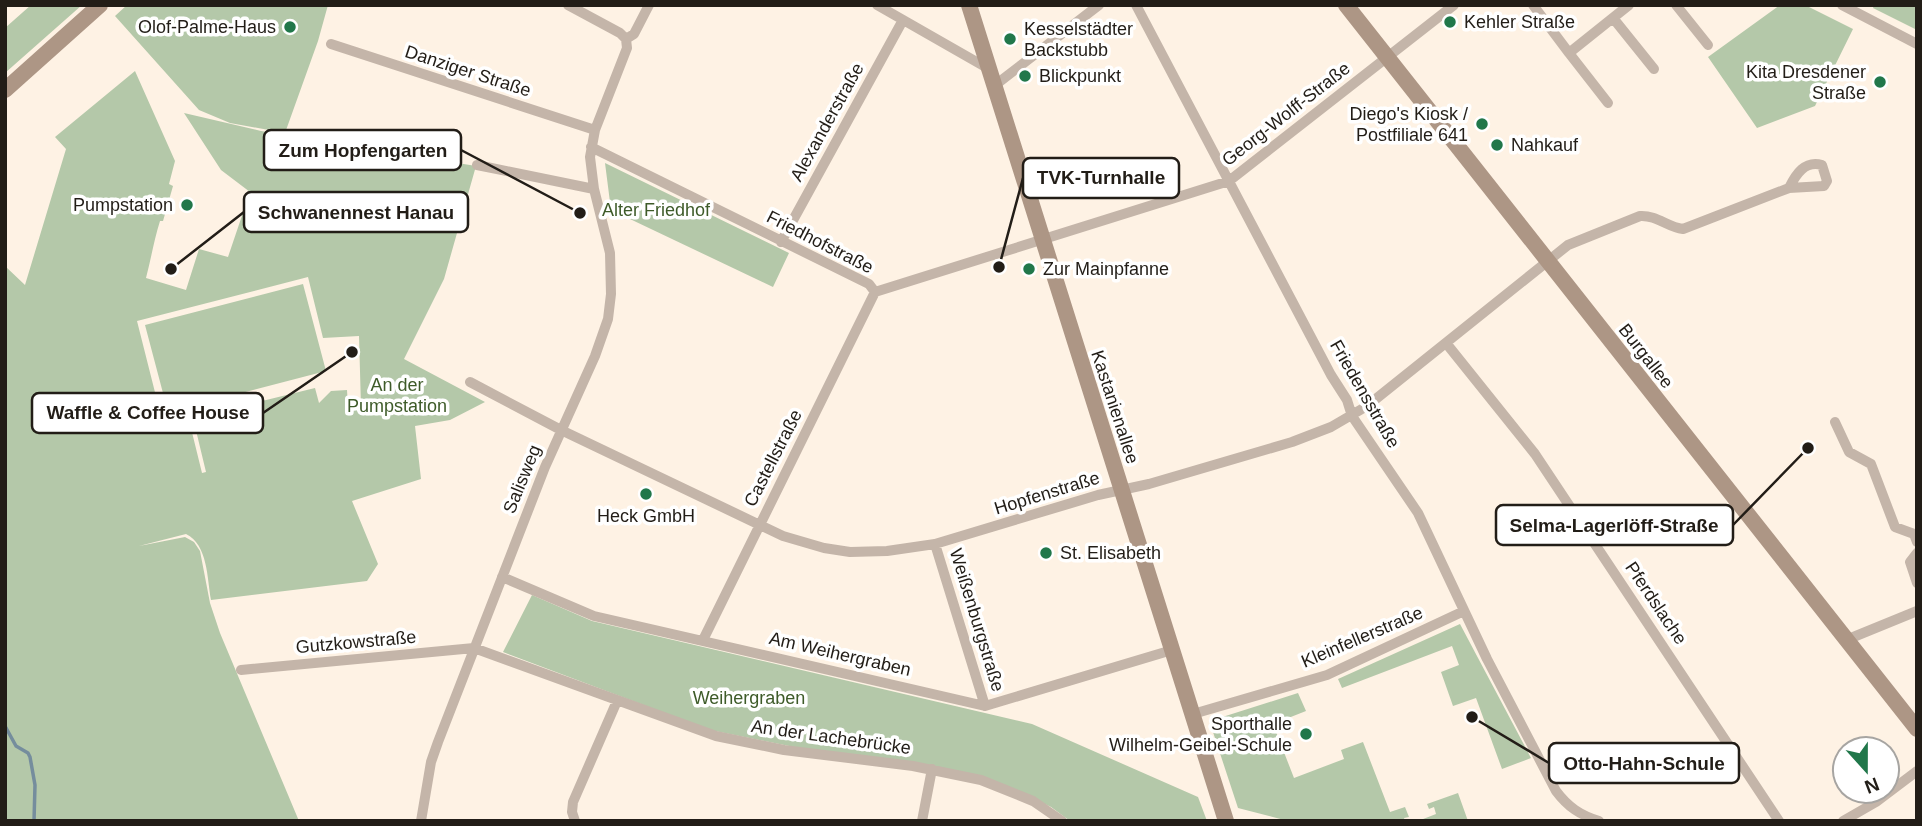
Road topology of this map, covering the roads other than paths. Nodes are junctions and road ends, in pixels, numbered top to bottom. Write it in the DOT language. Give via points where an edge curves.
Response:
graph roads {
  1 [pos="100,5"];
  2 [pos="568,5"];
  3 [pos="649,5"];
  4 [pos="877,5"];
  5 [pos="969,5"];
  6 [pos="1099,5"];
  7 [pos="1136,5"];
  8 [pos="1346,5"];
  9 [pos="1454,5"];
  10 [pos="1629,5"];
  11 [pos="1675,5"];
  12 [pos="1842,5"];
  13 [pos="1872,5"];
  14 [pos="1533,6"];
  15 [pos="1613,18"];
  16 [pos="1866,18"];
  17 [pos="903,20"];
  18 [pos="626,39"];
  19 [pos="331,44"];
  20 [pos="1917,44"];
  21 [pos="1708,46"];
  22 [pos="1569,53"];
  23 [pos="1387,58"];
  24 [pos="989,69"];
  25 [pos="1654,69"];
  26 [pos="994,86"];
  27 [pos="5,90"];
  28 [pos="1608,103"];
  29 [pos="595,130"];
  30 [pos="591,147"];
  31 [pos="477,164"];
  32 [pos="1229,181"];
  33 [pos="1789,188"];
  34 [pos="594,189"];
  35 [pos="1041,240"];
  36 [pos="781,242"];
  37 [pos="1547,260"];
  38 [pos="875,292"];
  39 [pos="1446,343"];
  40 [pos="470,382"];
  41 [pos="1352,416"];
  42 [pos="1835,422"];
  43 [pos="561,430"];
  44 [pos="1121,490"];
  45 [pos="759,525"];
  46 [pos="1917,542"];
  47 [pos="935,544"];
  48 [pos="1917,553"];
  49 [pos="502,577"];
  50 [pos="1917,583"];
  51 [pos="1464,611"];
  52 [pos="1917,611"];
  53 [pos="703,640"];
  54 [pos="1846,640"];
  55 [pos="474,648"];
  56 [pos="1172,650"];
  57 [pos="241,670"];
  58 [pos="617,701"];
  59 [pos="985,706"];
  60 [pos="1193,713"];
  61 [pos="1917,729"];
  62 [pos="932,769"];
  63 [pos="1917,771"];
  64 [pos="421,821"];
  65 [pos="575,821"];
  66 [pos="922,821"];
  67 [pos="1062,821"];
  68 [pos="1226,821"];
  69 [pos="1599,821"];
  70 [pos="1779,821"];
  71 [pos="1843,821"];
  1 -- 27 [label="street"];
  2 -- 18 [label="street"];
  3 -- 18 [label="street" via="634,34"];
  4 -- 17 [label="street"];
  5 -- 24 [label="street, Kastanienallee"];
  6 -- 26 [label="street"];
  7 -- 32 [label="street, Friedensstraße"];
  8 -- 23 [label="street, Burgallee"];
  9 -- 23 [label="street"];
  10 -- 15 [label="street"];
  11 -- 21 [label="street"];
  12 -- 16 [label="street"];
  13 -- 16 [label="street"];
  14 -- 22 [label="street"];
  15 -- 22 [label="street"];
  15 -- 25 [label="street"];
  16 -- 20 [label="street"];
  17 -- 24 [label="street"];
  17 -- 36 [label="street, Alexanderstraße"];
  18 -- 29 [label="street, Salisweg" via="627,48"];
  19 -- 29 [label="street, Danziger Straße"];
  22 -- 28 [label="street"];
  23 -- 32 [label="street, Georg-Wolff-Straße"];
  23 -- 37 [label="street, Burgallee"];
  24 -- 26 [label="street, Kastanienallee"];
  26 -- 35 [label="street, Kastanienallee"];
  29 -- 30 [label="street, Salisweg"];
  30 -- 34 [label="street, Salisweg"];
  30 -- 36 [label="street, Friedhofstraße"];
  31 -- 34 [label="street"];
  32 -- 35 [label="street, Georg-Wolff-Straße"];
  32 -- 41 [label="street, Friedensstraße"];
  33 -- 37 [label="street, Hopfenstraße" via="1683,229 1653,216 1635,217 1567,245"];
  34 -- 43 [label="street, Salisweg" via="610,253 610,306 602,339"];
  35 -- 38 [label="street, Friedhofstraße"];
  35 -- 44 [label="street, Kastanienallee"];
  36 -- 38 [label="street, Friedhofstraße" via="869,284"];
  37 -- 39 [label="street, Hopfenstraße"];
  37 -- 54 [label="street, Burgallee"];
  38 -- 45 [label="street, Castellstraße"];
  39 -- 41 [label="street, Hopfenstraße"];
  39 -- 70 [label="street, Pferdslache" via="1535,454"];
  40 -- 43 [label="street"];
  41 -- 44 [label="street, Hopfenstraße" via="1292,442"];
  41 -- 51 [label="street, Friedensstraße" via="1414,504"];
  42 -- 46 [label="street" via="1849,452 1871,464 1895,527 1914,534"];
  43 -- 45 [label="street, Hopfenstraße"];
  43 -- 49 [label="street, Salisweg"];
  44 -- 47 [label="street, Hopfenstraße"];
  44 -- 56 [label="street, Kastanienallee"];
  45 -- 47 [label="street, Hopfenstraße" via="802,542 850,552"];
  45 -- 53 [label="street, Castellstraße"];
  47 -- 59 [label="street, Weißenburgstraße"];
  48 -- 50 [label="street" via="1910,562"];
  49 -- 53 [label="street, Am Weihergraben" via="594,616"];
  49 -- 55 [label="street, Salisweg"];
  51 -- 60 [label="street, Kleinfellerstraße" via="1327,675"];
  51 -- 69 [label="street, Friedensstraße" via="1556,791 1569,807"];
  52 -- 54 [label="street"];
  53 -- 59 [label="street, Am Weihergraben"];
  54 -- 61 [label="street, Burgallee"];
  55 -- 57 [label="street, Gutzkowstraße"];
  55 -- 58 [label="street, An der Lachebrücke"];
  55 -- 64 [label="street, Salisweg" via="431,762"];
  56 -- 59 [label="street, Am Weihergraben"];
  56 -- 60 [label="street, Kastanienallee"];
  58 -- 62 [label="street, An der Lachebrücke" via="748,744"];
  58 -- 65 [label="street" via="573,802"];
  60 -- 68 [label="street, Kastanienallee"];
  62 -- 66 [label="street"];
  62 -- 67 [label="street, An der Lachebrücke" via="1006,789"];
  63 -- 71 [label="street" via="1876,803"];
}
